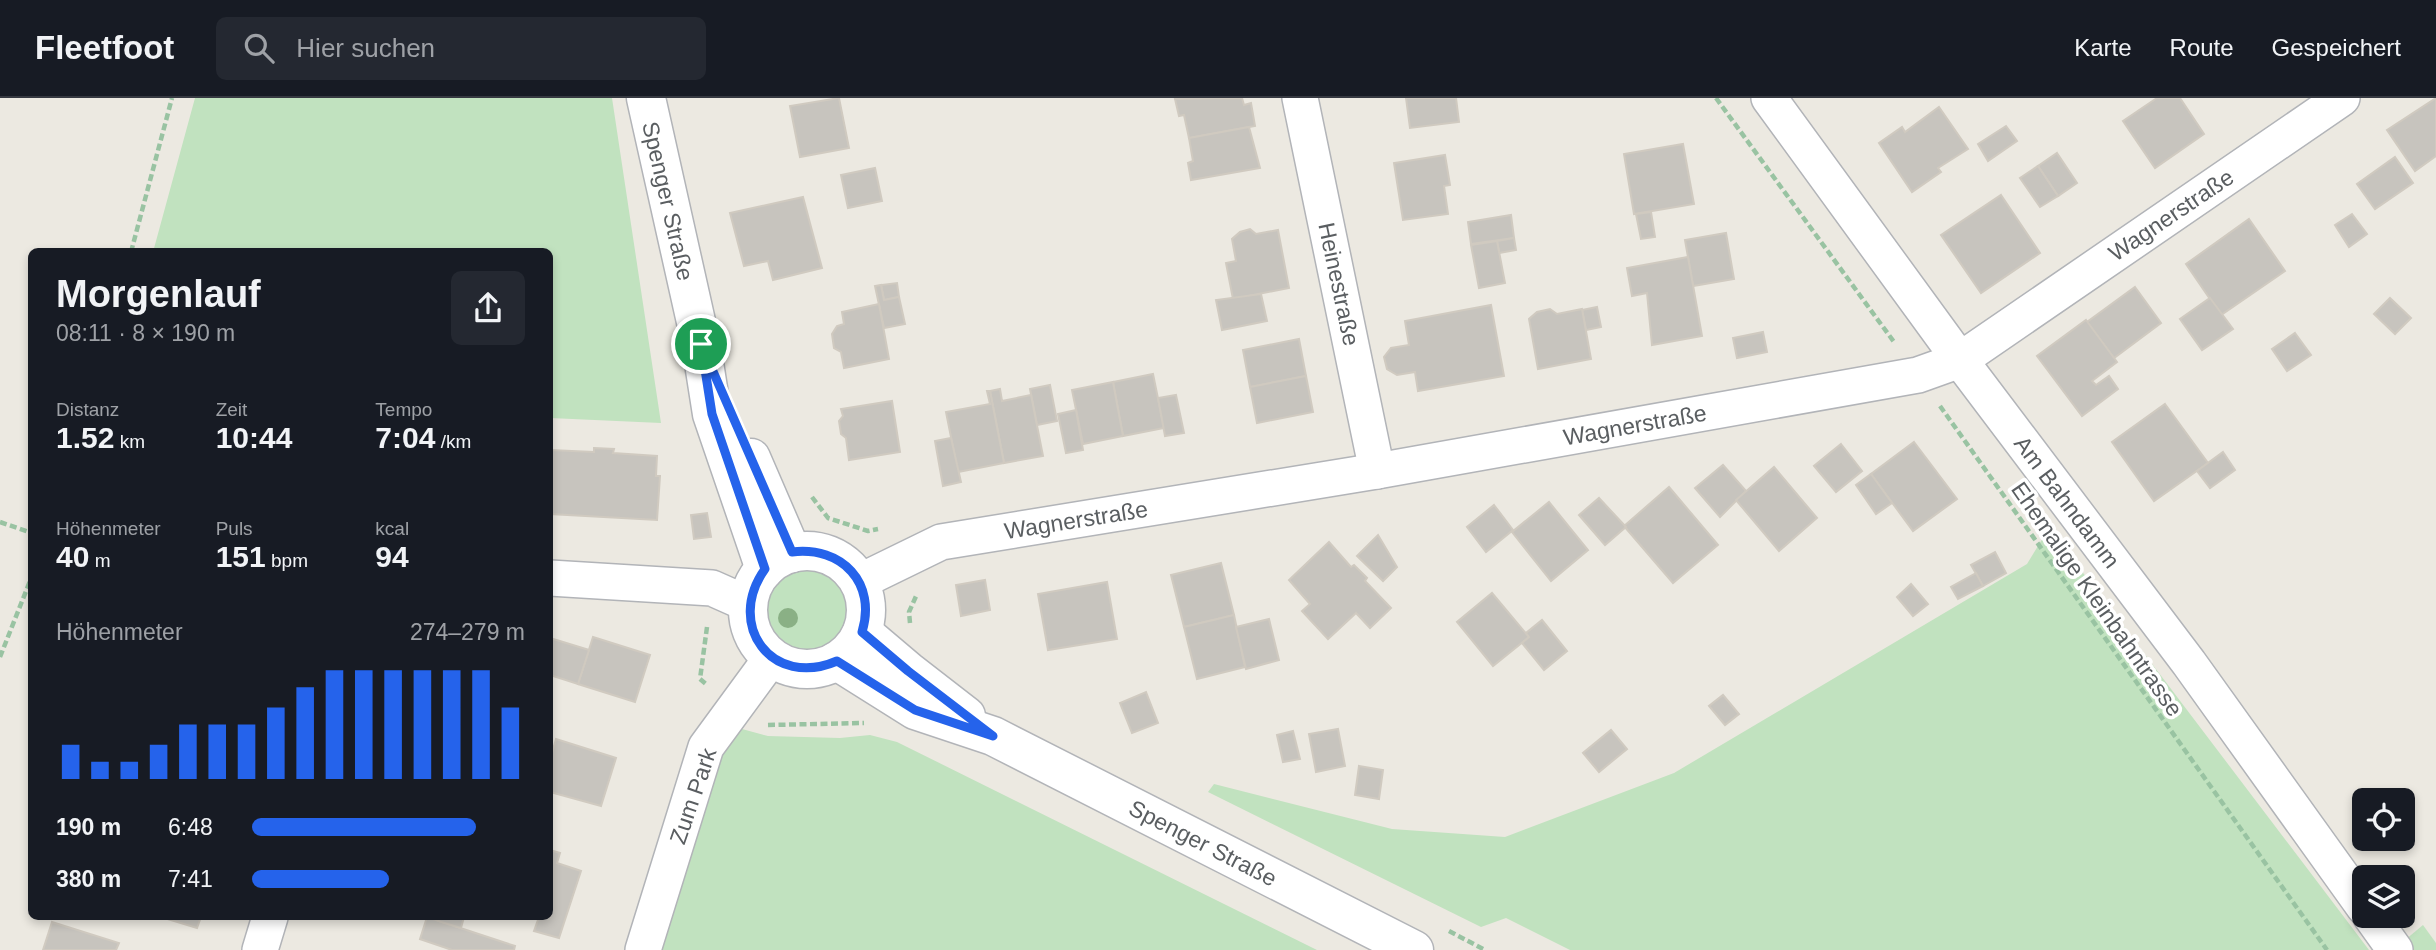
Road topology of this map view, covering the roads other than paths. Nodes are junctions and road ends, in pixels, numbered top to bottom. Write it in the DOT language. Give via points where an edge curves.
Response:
graph roads {
  1 [pos="646,98"];
  2 [pos="1300,98"];
  3 [pos="1769,98"];
  4 [pos="2342,98"];
  5 [pos="1959,360"];
  6 [pos="1377,471"];
  7 [pos="778,561"];
  8 [pos="553,579"];
  9 [pos="859,582"];
  10 [pos="748,604"];
  11 [pos="862,632"];
  12 [pos="772,657"];
  13 [pos="837,661"];
  14 [pos="993,736"];
  15 [pos="2352,890"];
  16 [pos="269,920"];
  17 [pos="2379,928"];
  18 [pos="260,950"];
  19 [pos="643,950"];
  20 [pos="1413,950"];
  21 [pos="2395,950"];
  1 -- 7 [label="street, Spenger Straße" via="701,344"];
  2 -- 6 [label="street, Heinestraße"];
  3 -- 5 [label="street, Am Bahndamm"];
  4 -- 5 [label="street, Wagnerstraße"];
  5 -- 6 [label="street, Wagnerstraße" via="1918,375"];
  5 -- 15 [label="street, Am Bahndamm" via="2189,663"];
  6 -- 9 [label="street, Wagnerstraße" via="941,542"];
  7 -- 9 [label="street" via="805,551 833,556"];
  7 -- 10 [label="street" via="755,583"];
  8 -- 10 [label="street" via="712,588"];
  9 -- 11 [label="street" via="866,607"];
  10 -- 12 [label="street" via="753,634"];
  11 -- 13 [label="street" via="852,649"];
  11 -- 14 [label="street, Spenger Straße"];
  12 -- 13 [label="street" via="808,669"];
  12 -- 19 [label="street, Zum Park" via="706,747"];
  13 -- 14 [label="street, Spenger Straße" via="915,710"];
  14 -- 20 [label="street, Spenger Straße"];
  16 -- 18 [label="street"];
  17 -- 21 [label="street"];
}
